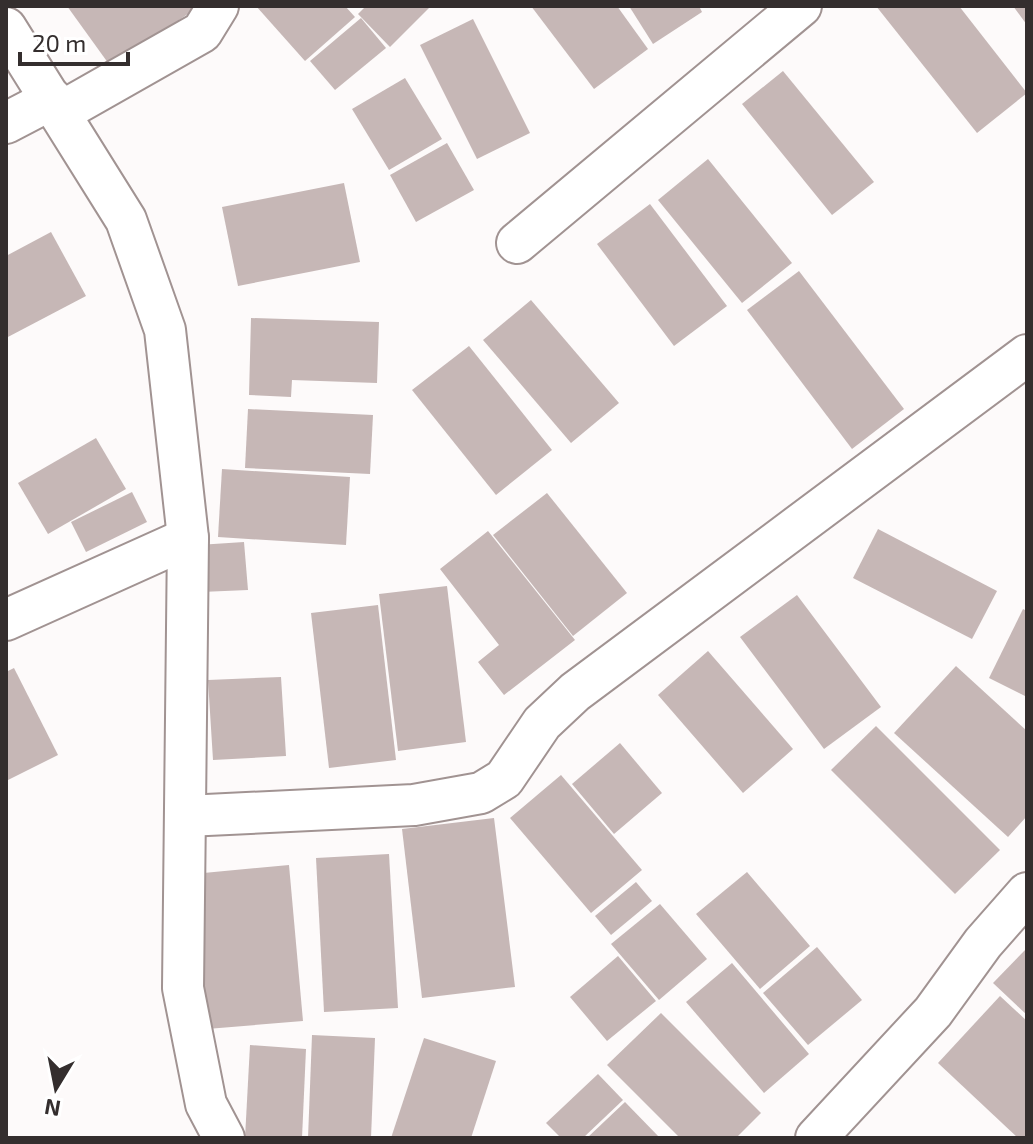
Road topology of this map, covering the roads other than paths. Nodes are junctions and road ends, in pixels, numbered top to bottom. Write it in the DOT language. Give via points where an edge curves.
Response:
graph roads {
  1 [pos="218,6"];
  2 [pos="801,6"];
  3 [pos="6,28"];
  4 [pos="56,106"];
  5 [pos="6,123"];
  6 [pos="517,243"];
  7 [pos="1027,355"];
  8 [pos="188,538"];
  9 [pos="6,620"];
  10 [pos="186,816"];
  11 [pos="1027,893"];
  12 [pos="224,1138"];
  13 [pos="816,1138"];
  1 -- 4 [label="street" via="202,32"];
  2 -- 6 [label="street"];
  3 -- 4 [label="street"];
  4 -- 5 [label="street"];
  4 -- 8 [label="street" via="126,220 165,330"];
  7 -- 10 [label="street" via="575,692 542,723 504,779 481,793 414,805"];
  8 -- 9 [label="street"];
  8 -- 10 [label="street"];
  10 -- 12 [label="street" via="183,988 206,1104"];
  11 -- 13 [label="street" via="933,1012"];
}
